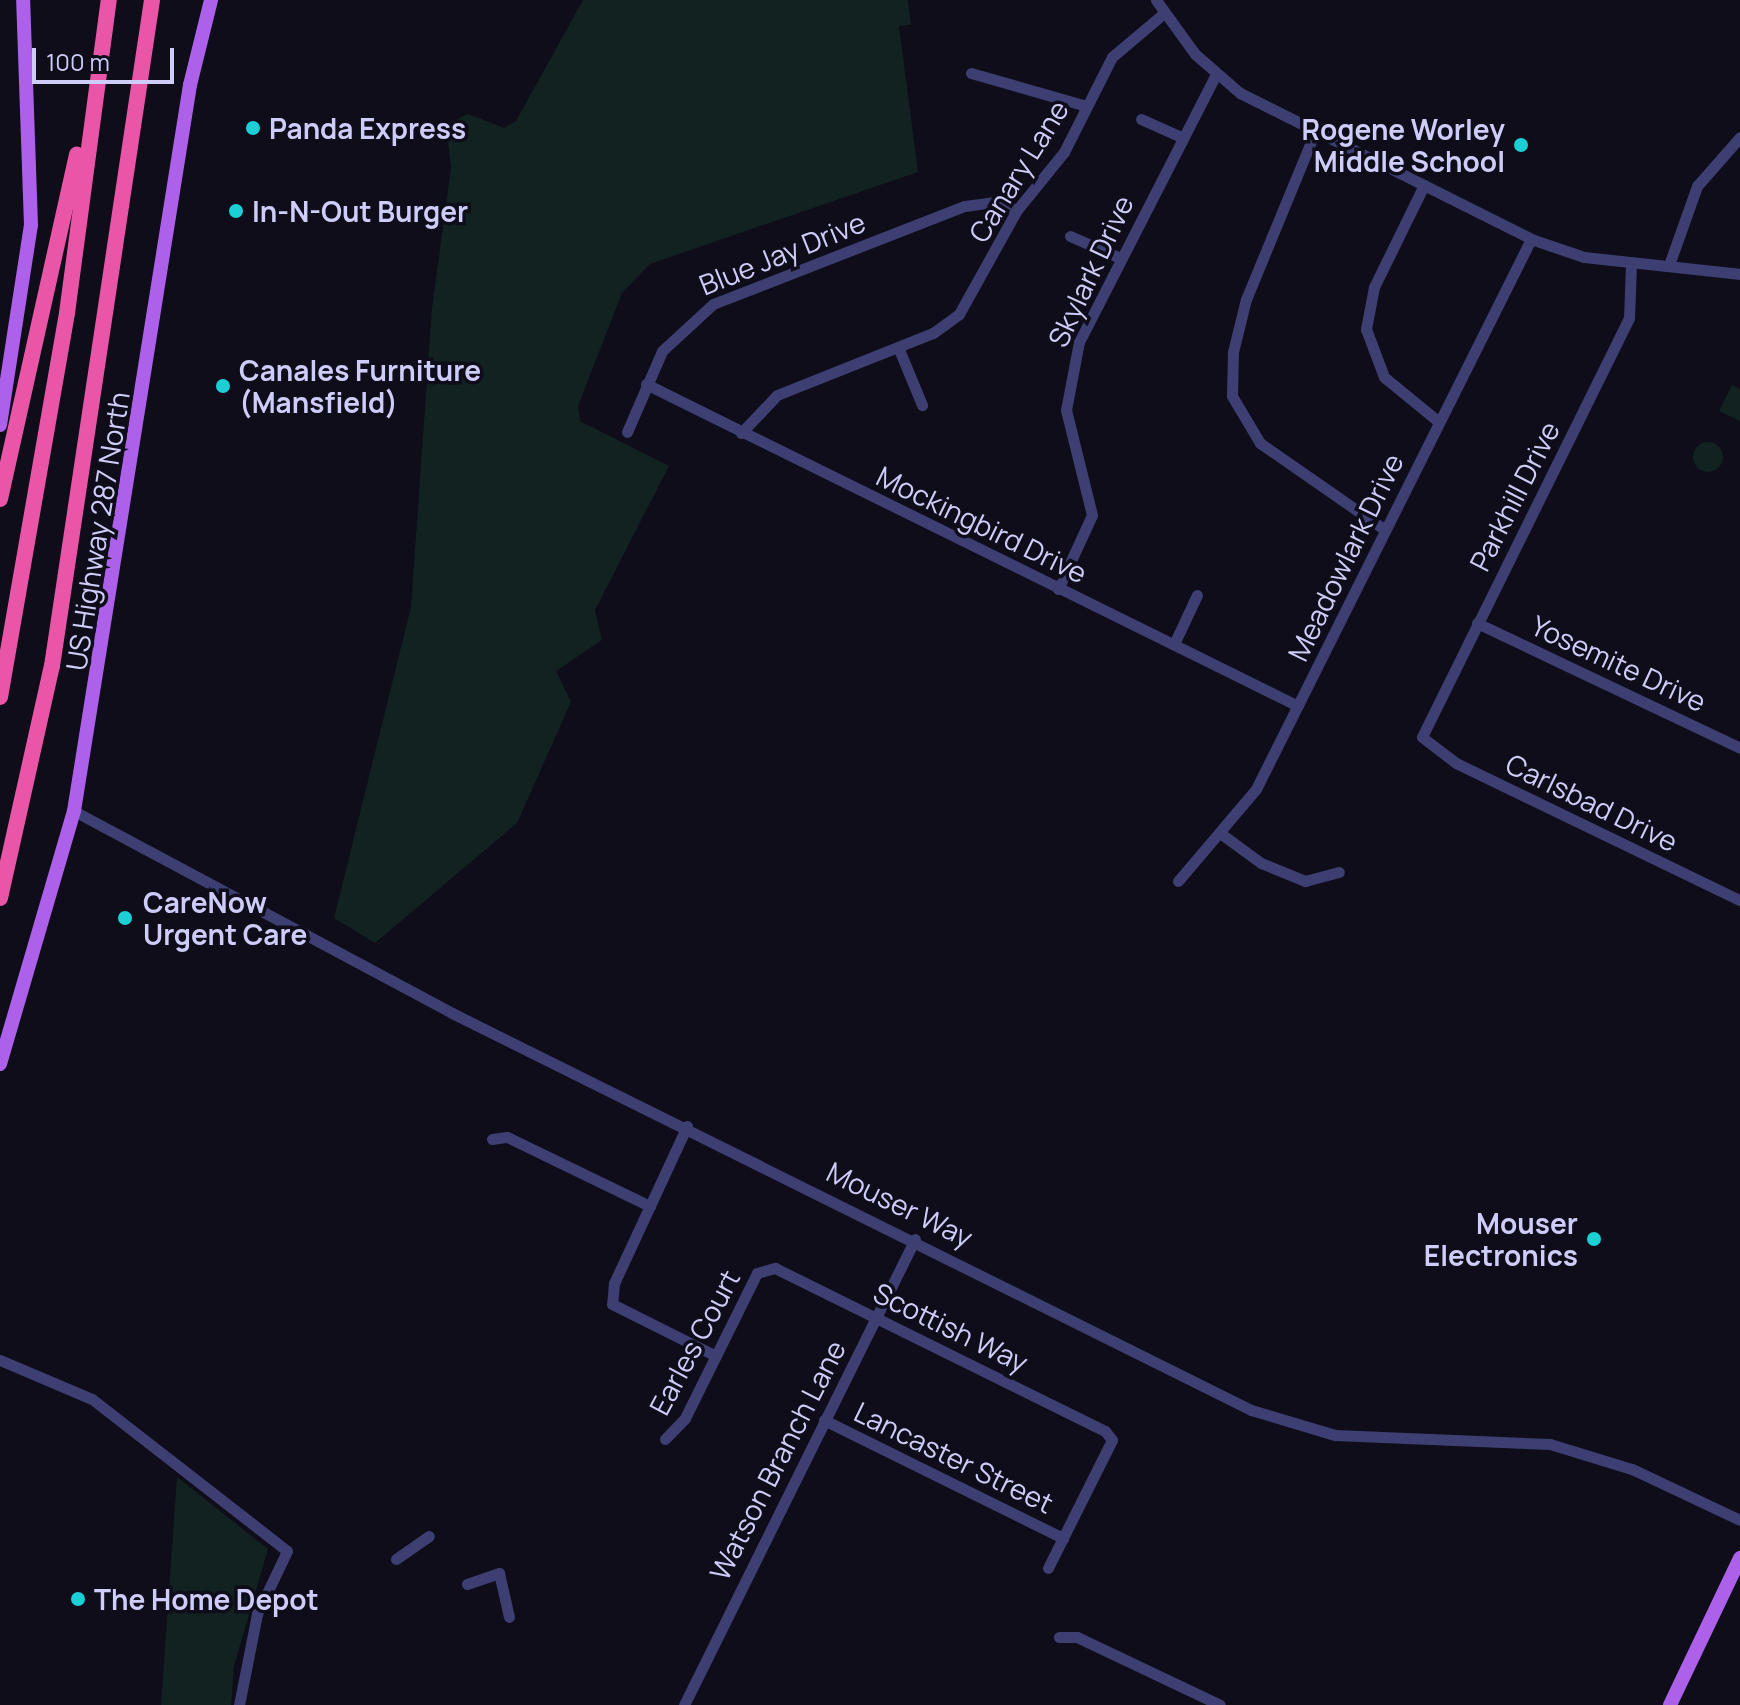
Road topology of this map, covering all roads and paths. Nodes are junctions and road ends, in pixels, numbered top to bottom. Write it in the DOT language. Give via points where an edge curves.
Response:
graph roads {
  1 [pos="23,0"];
  2 [pos="109,0"];
  3 [pos="152,0"];
  4 [pos="211,0"];
  5 [pos="1156,0"];
  6 [pos="1164,13"];
  7 [pos="971,73"];
  8 [pos="1216,74"];
  9 [pos="1086,106"];
  10 [pos="92,111"];
  11 [pos="1141,119"];
  12 [pos="1315,132"];
  13 [pos="1181,137"];
  14 [pos="1740,137"];
  15 [pos="1424,185"];
  16 [pos="1017,210"];
  17 [pos="1070,236"];
  18 [pos="1531,239"];
  19 [pos="1120,258"];
  20 [pos="1670,262"];
  21 [pos="1631,264"];
  22 [pos="1740,274"];
  23 [pos="898,347"];
  24 [pos="646,384"];
  25 [pos="922,405"];
  26 [pos="1439,422"];
  27 [pos="0,425"];
  28 [pos="627,432"];
  29 [pos="741,433"];
  30 [pos="0,499"];
  31 [pos="1385,530"];
  32 [pos="1058,589"];
  33 [pos="1197,595"];
  34 [pos="1477,623"];
  35 [pos="1174,644"];
  36 [pos="0,697"];
  37 [pos="1298,706"];
  38 [pos="1425,745"];
  39 [pos="1740,748"];
  40 [pos="74,811"];
  41 [pos="1220,833"];
  42 [pos="1339,872"];
  43 [pos="1178,881"];
  44 [pos="0,898"];
  45 [pos="1740,900"];
  46 [pos="0,1064"];
  47 [pos="687,1126"];
  48 [pos="492,1139"];
  49 [pos="650,1206"];
  50 [pos="915,1239"];
  51 [pos="764,1267"];
  52 [pos="876,1317"];
  53 [pos="716,1356"];
  54 [pos="0,1360"];
  55 [pos="824,1420"];
  56 [pos="665,1439"];
  57 [pos="1740,1520"];
  58 [pos="429,1536"];
  59 [pos="1063,1538"];
  60 [pos="1740,1558"];
  61 [pos="396,1559"];
  62 [pos="1048,1568"];
  63 [pos="467,1584"];
  64 [pos="509,1617"];
  65 [pos="1059,1637"];
  66 [pos="239,1705"];
  67 [pos="684,1705"];
  68 [pos="1220,1705"];
  69 [pos="1670,1705"];
  1 -- 27 [label="main road" via="31,225"];
  2 -- 10 [label="highway"];
  3 -- 44 [label="highway" via="50,677"];
  4 -- 40 [label="main road, US Highway 287 North" via="190,85"];
  5 -- 6 [label="street"];
  6 -- 8 [label="street"];
  6 -- 9 [label="street, Canary Lane" via="1112,57"];
  7 -- 9 [label="street"];
  8 -- 12 [label="street"];
  8 -- 13 [label="street, Skylark Drive"];
  9 -- 16 [label="street, Canary Lane" via="1064,152"];
  10 -- 30 [label="highway"];
  10 -- 36 [label="highway" via="67,313"];
  11 -- 13 [label="street"];
  12 -- 15 [label="street"];
  12 -- 31 [label="street" via="1246,299 1233,352 1232,396 1260,443"];
  13 -- 19 [label="street, Skylark Drive"];
  14 -- 20 [label="street" via="1697,186"];
  15 -- 18 [label="street"];
  15 -- 26 [label="street" via="1374,287 1366,329 1384,377"];
  16 -- 23 [label="street, Canary Lane" via="959,314"];
  16 -- 24 [label="street, Blue Jay Drive" via="995,202 965,206 713,304 681,326"];
  17 -- 19 [label="street"];
  18 -- 21 [label="street"];
  18 -- 26 [label="street, Meadowlark Drive"];
  19 -- 32 [label="street, Skylark Drive" via="1070,374 1069,441 1092,515"];
  20 -- 21 [label="street"];
  20 -- 22 [label="street"];
  21 -- 34 [label="street, Parkhill Drive" via="1629,318"];
  23 -- 25 [label="street"];
  23 -- 29 [label="street, Canary Lane" via="777,395"];
  24 -- 28 [label="street, Blue Jay Drive"];
  24 -- 29 [label="street, Mockingbird Drive"];
  26 -- 31 [label="street, Meadowlark Drive"];
  29 -- 32 [label="street, Mockingbird Drive"];
  31 -- 37 [label="street, Meadowlark Drive"];
  32 -- 35 [label="street, Mockingbird Drive"];
  33 -- 35 [label="street"];
  34 -- 38 [label="street, Parkhill Drive" via="1433,706"];
  34 -- 39 [label="street, Yosemite Drive"];
  35 -- 37 [label="street, Mockingbird Drive"];
  37 -- 41 [label="street, Meadowlark Drive" via="1256,789"];
  38 -- 45 [label="street, Carlsbad Drive"];
  40 -- 46 [label="main road, US Highway 287 North"];
  40 -- 47 [label="street, Mouser Way" via="452,1013"];
  41 -- 42 [label="street" via="1294,878 1317,881"];
  41 -- 43 [label="street, Meadowlark Drive"];
  47 -- 49 [label="street"];
  47 -- 50 [label="street, Mouser Way"];
  48 -- 49 [label="street" via="507,1137"];
  49 -- 53 [label="street" via="612,1304"];
  50 -- 52 [label="street, Watson Branch Lane"];
  50 -- 57 [label="street, Mouser Way" via="1292,1427 1335,1435 1550,1444 1632,1469"];
  51 -- 52 [label="street, Scottish Way"];
  51 -- 53 [label="street, Earles Court"];
  52 -- 55 [label="street, Watson Branch Lane"];
  52 -- 59 [label="street, Scottish Way" via="1102,1428 1112,1440"];
  53 -- 56 [label="street, Earles Court" via="681,1426"];
  54 -- 66 [label="street" via="92,1399 287,1551 257,1614"];
  55 -- 59 [label="street, Lancaster Street"];
  55 -- 67 [label="street, Watson Branch Lane"];
  58 -- 61 [label="street"];
  59 -- 62 [label="street"];
  60 -- 69 [label="main road"];
  63 -- 64 [label="street" via="499,1573"];
  65 -- 68 [label="street" via="1077,1637"];
}
